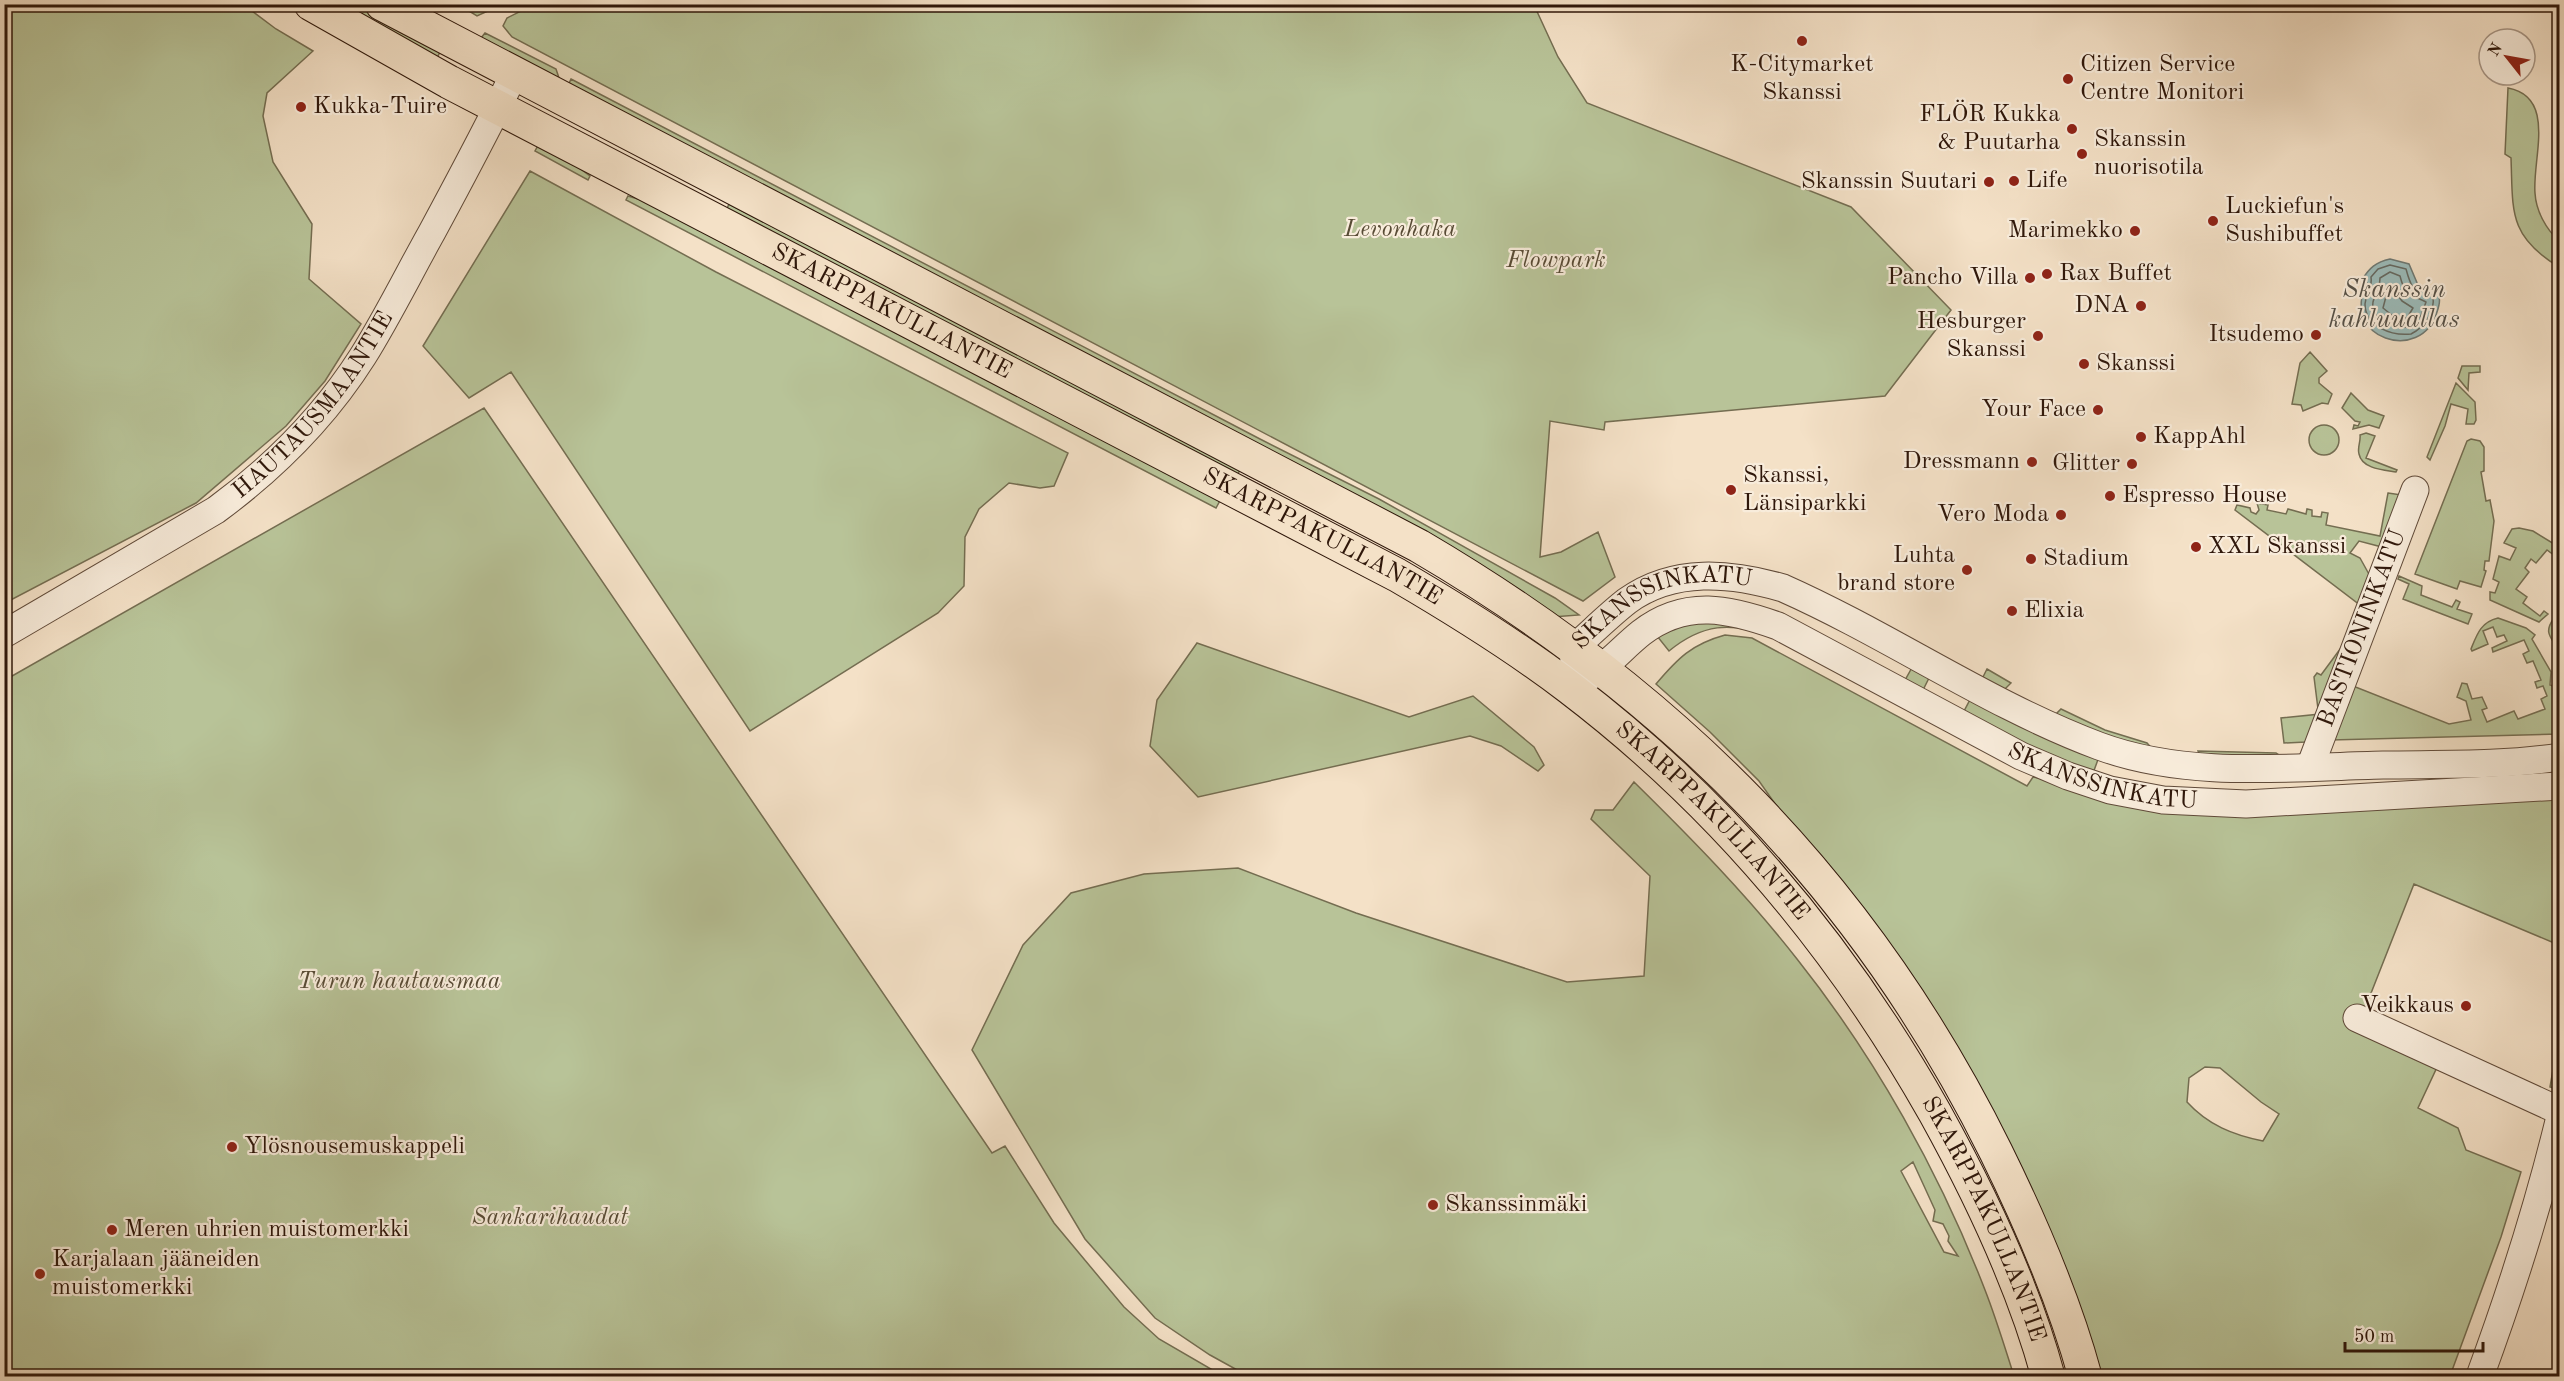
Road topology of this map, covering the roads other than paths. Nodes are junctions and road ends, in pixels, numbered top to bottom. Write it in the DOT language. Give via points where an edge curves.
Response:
graph roads {
  1 [pos="311,4"];
  2 [pos="382,4"];
  3 [pos="514,74"];
  4 [pos="498,107"];
  5 [pos="2415,490"];
  6 [pos="4,634"];
  7 [pos="1575,647"];
  8 [pos="1604,669"];
  9 [pos="1570,688"];
  10 [pos="2559,757"];
  11 [pos="2310,767"];
  12 [pos="2559,786"];
  13 [pos="2357,1018"];
  14 [pos="2559,1111"];
  15 [pos="2559,1117"];
  16 [pos="2048,1377"];
  17 [pos="2085,1377"];
  18 [pos="2480,1377"];
  1 -- 4 [label="main road, SKARPPAKULLANTIE"];
  2 -- 3 [label="main road, SKARPPAKULLANTIE"];
  3 -- 4 [label="street, HAUTAUSMAANTIE"];
  3 -- 7 [label="main road, SKARPPAKULLANTIE" via="1410,541 1475,579"];
  4 -- 6 [label="street, HAUTAUSMAANTIE" via="382,324 345,382 278,459 216,510"];
  4 -- 9 [label="main road, SKARPPAKULLANTIE" via="1397,575 1508,643"];
  5 -- 11 [label="street, BASTIONINKATU"];
  7 -- 8 [label="main road, SKARPPAKULLANTIE"];
  7 -- 9 [label="street, SKANSSINKATU"];
  7 -- 11 [label="street, SKANSSINKATU" via="1627,602 1656,587 1687,578 1738,577 1804,597 1964,683 2101,747 2171,764"];
  8 -- 9 [label="street, SKANSSINKATU"];
  8 -- 12 [label="street, SKANSSINKATU" via="1651,626 1680,614 1718,609 1778,626 2036,763 2090,784 2136,796 2246,804"];
  8 -- 17 [label="main road, SKARPPAKULLANTIE" via="1751,802 1810,866 1891,970 1939,1044 2013,1187 2058,1291"];
  9 -- 16 [label="main road, SKARPPAKULLANTIE" via="1717,817 1783,891 1861,992 1904,1059 1982,1203 2022,1298"];
  10 -- 11 [label="street, SKANSSINKATU" via="2513,762"];
  13 -- 14 [label="street"];
  15 -- 18 [label="street" via="2517,1275"];
}
